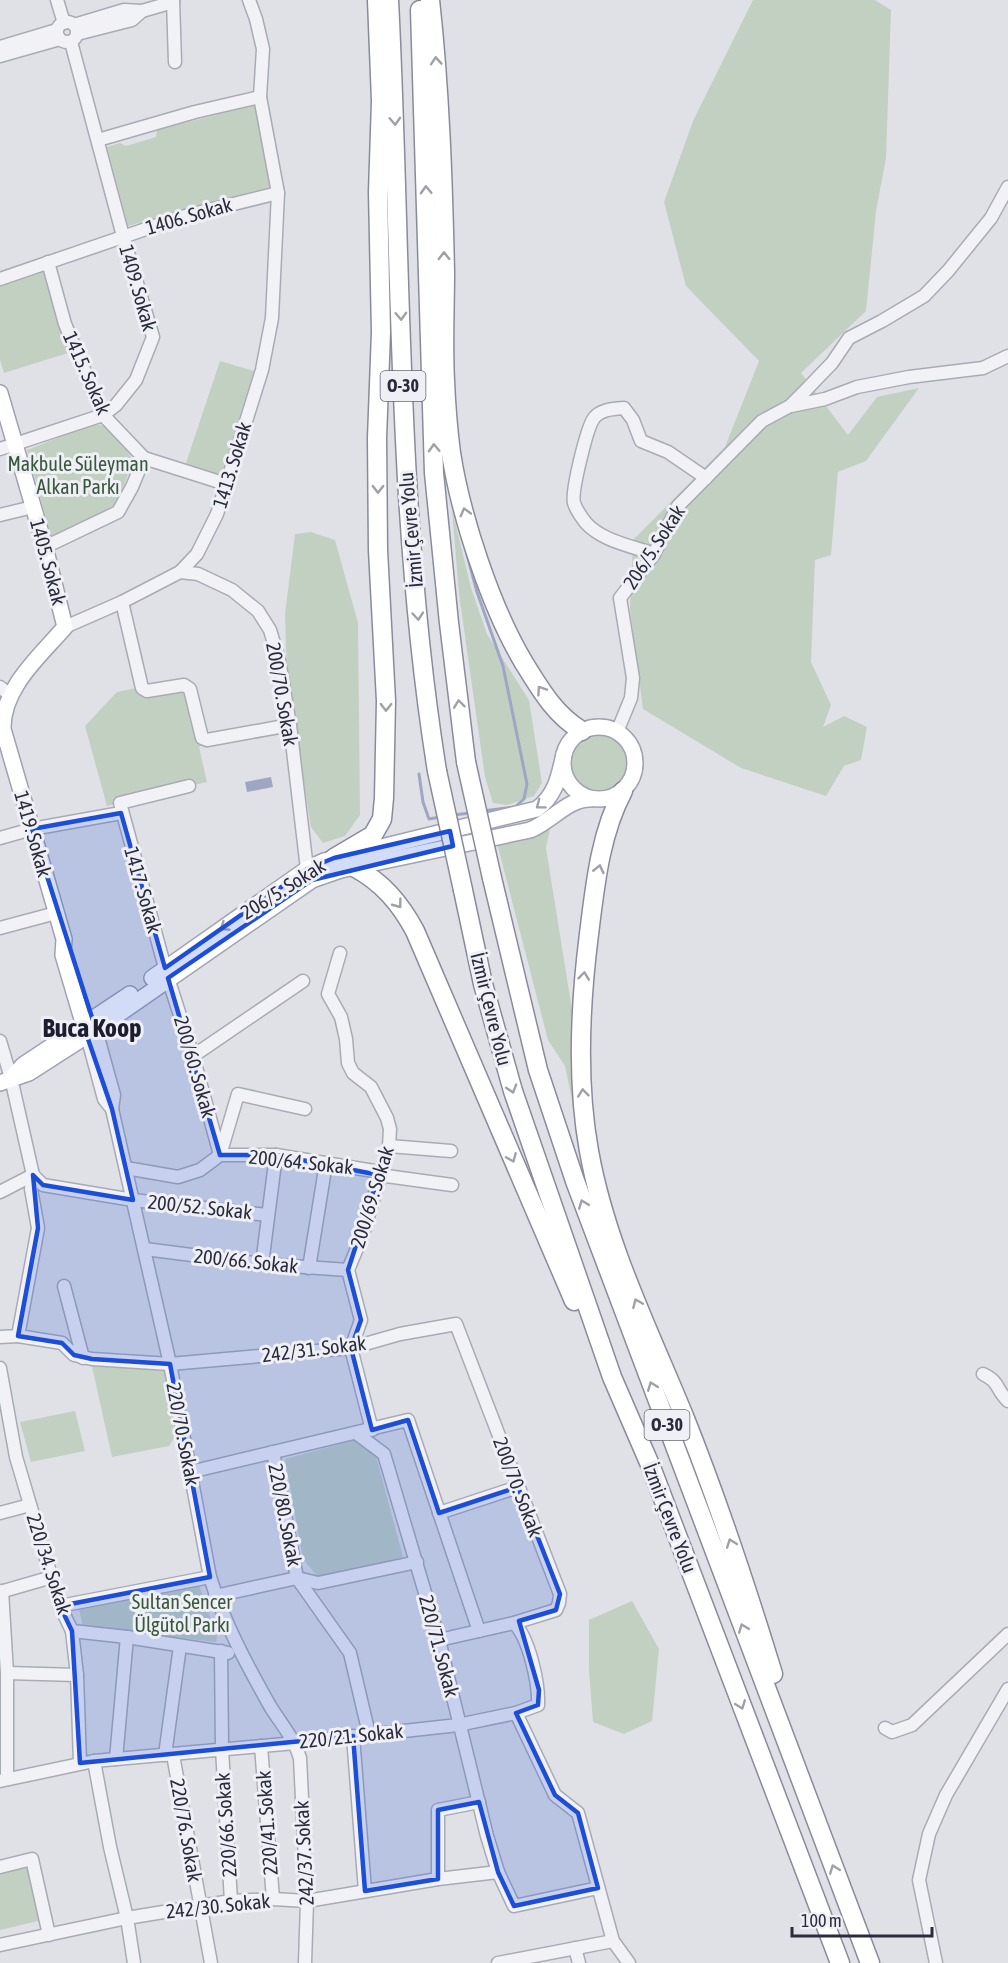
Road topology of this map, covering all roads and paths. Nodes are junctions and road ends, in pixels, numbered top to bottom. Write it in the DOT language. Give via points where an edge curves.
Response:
graph roads {
  1 [pos="57,0"];
  2 [pos="249,0"];
  3 [pos="377,0"];
  4 [pos="389,0"];
  5 [pos="420,0"];
  6 [pos="430,0"];
  7 [pos="173,1"];
  8 [pos="67,32"];
  9 [pos="0,47"];
  10 [pos="0,56"];
  11 [pos="176,62"];
  12 [pos="260,98"];
  13 [pos="98,140"];
  14 [pos="1008,187"];
  15 [pos="278,193"];
  16 [pos="123,236"];
  17 [pos="48,262"];
  18 [pos="0,279"];
  19 [pos="1008,356"];
  20 [pos="0,393"];
  21 [pos="790,406"];
  22 [pos="103,415"];
  23 [pos="8,447"];
  24 [pos="144,458"];
  25 [pos="706,478"];
  26 [pos="226,484"];
  27 [pos="33,507"];
  28 [pos="0,515"];
  29 [pos="45,547"];
  30 [pos="654,554"];
  31 [pos="180,572"];
  32 [pos="122,602"];
  33 [pos="64,627"];
  34 [pos="5,691"];
  35 [pos="290,725"];
  36 [pos="2,730"];
  37 [pos="582,731"];
  38 [pos="617,732"];
  39 [pos="564,754"];
  40 [pos="189,786"];
  41 [pos="623,791"];
  42 [pos="591,799"];
  43 [pos="121,813"];
  44 [pos="32,829"];
  45 [pos="0,838"];
  46 [pos="334,858"];
  47 [pos="354,867"];
  48 [pos="307,869"];
  49 [pos="56,913"];
  50 [pos="0,928"];
  51 [pos="340,953"];
  52 [pos="167,973"];
  53 [pos="303,981"];
  54 [pos="90,1027"];
  55 [pos="0,1041"];
  56 [pos="193,1056"];
  57 [pos="6,1080"];
  58 [pos="305,1108"];
  59 [pos="389,1146"];
  60 [pos="451,1151"];
  61 [pos="220,1155"];
  62 [pos="276,1155"];
  63 [pos="326,1163"];
  64 [pos="126,1168"];
  65 [pos="33,1175"];
  66 [pos="379,1175"];
  67 [pos="452,1185"];
  68 [pos="0,1192"];
  69 [pos="133,1200"];
  70 [pos="267,1215"];
  71 [pos="145,1249"];
  72 [pos="262,1264"];
  73 [pos="309,1268"];
  74 [pos="348,1270"];
  75 [pos="64,1286"];
  76 [pos="456,1324"];
  77 [pos="18,1336"];
  78 [pos="0,1337"];
  79 [pos="351,1348"];
  80 [pos="83,1358"];
  81 [pos="170,1364"];
  82 [pos="0,1368"];
  83 [pos="983,1374"];
  84 [pos="612,1377"];
  85 [pos="1008,1401"];
  86 [pos="372,1430"];
  87 [pos="356,1433"];
  88 [pos="273,1452"];
  89 [pos="190,1472"];
  90 [pos="518,1488"];
  91 [pos="30,1505"];
  92 [pos="0,1513"];
  93 [pos="439,1513"];
  94 [pos="417,1562"];
  95 [pos="52,1577"];
  96 [pos="210,1577"];
  97 [pos="297,1578"];
  98 [pos="1,1591"];
  99 [pos="215,1596"];
  100 [pos="60,1606"];
  101 [pos="513,1623"];
  102 [pos="72,1631"];
  103 [pos="479,1631"];
  104 [pos="1008,1634"];
  105 [pos="127,1636"];
  106 [pos="439,1640"];
  107 [pos="180,1646"];
  108 [pos="221,1652"];
  109 [pos="241,1655"];
  110 [pos="7,1673"];
  111 [pos="77,1675"];
  112 [pos="1008,1689"];
  113 [pos="516,1713"];
  114 [pos="458,1725"];
  115 [pos="885,1728"];
  116 [pos="369,1734"];
  117 [pos="353,1736"];
  118 [pos="295,1743"];
  119 [pos="261,1746"];
  120 [pos="222,1749"];
  121 [pos="169,1755"];
  122 [pos="116,1759"];
  123 [pos="94,1761"];
  124 [pos="80,1763"];
  125 [pos="4,1780"];
  126 [pos="479,1802"];
  127 [pos="823,1840"];
  128 [pos="0,1867"];
  129 [pos="498,1872"];
  130 [pos="438,1879"];
  131 [pos="598,1888"];
  132 [pos="365,1891"];
  133 [pos="273,1899"];
  134 [pos="231,1901"];
  135 [pos="308,1901"];
  136 [pos="200,1906"];
  137 [pos="127,1918"];
  138 [pos="49,1935"];
  139 [pos="613,1941"];
  140 [pos="0,1945"];
  141 [pos="575,1948"];
  142 [pos="530,1960"];
  143 [pos="134,1963"];
  144 [pos="210,1963"];
  145 [pos="305,1963"];
  146 [pos="498,1963"];
  147 [pos="579,1963"];
  148 [pos="629,1963"];
  149 [pos="840,1963"];
  150 [pos="870,1963"];
  151 [pos="936,1963"];
  1 -- 8 [label="street, 1409. Sokak"];
  2 -- 12 [label="street, 1413. Sokak" via="263,49"];
  3 -- 46 [label="highway, one-way" via="381,101 377,438 386,701 384,798 382,819 373,835"];
  4 -- 84 [label="highway, İzmir Çevre Yolu / O-30, one-way, bridge" via="406,477 419,631 437,771 483,984 513,1091"];
  127 -- 5 [label="highway, İzmir Çevre Yolu / O-30, one-way, bridge" via="575,1181 538,1070 466,762 434,473"];
  37 -- 6 [label="highway, one-way" via="554,709 507,631 480,561 451,454 445,379 444,230"];
  7 -- 8 [label="street" via="142,11 132,20"];
  7 -- 11 [label="street"];
  8 -- 9 [label="street"];
  8 -- 10 [label="street"];
  8 -- 13 [label="street, 1409. Sokak"];
  12 -- 13 [label="street"];
  12 -- 15 [label="street, 1413. Sokak"];
  13 -- 16 [label="street, 1409. Sokak"];
  14 -- 21 [label="street" via="991,218 924,296 849,338 832,363"];
  15 -- 16 [label="street, 1406. Sokak"];
  15 -- 26 [label="street, 1413. Sokak" via="272,318 262,370"];
  16 -- 17 [label="street, 1406. Sokak"];
  16 -- 22 [label="street, 1409. Sokak" via="153,337 136,380"];
  17 -- 18 [label="street, 1406. Sokak"];
  17 -- 22 [label="street, 1415. Sokak" via="65,324"];
  19 -- 21 [label="street" via="983,368 909,376"];
  20 -- 23 [label="main road, 1405. Sokak"];
  21 -- 25 [label="street, 206/5. Sokak" via="762,421"];
  22 -- 23 [label="street, 1409. Sokak"];
  22 -- 24 [label="street, 1415. Sokak"];
  23 -- 27 [label="main road, 1405. Sokak"];
  24 -- 26 [label="street, 1415. Sokak"];
  24 -- 29 [label="street" via="118,512"];
  25 -- 30 [label="street, 206/5. Sokak" via="678,506"];
  25 -- 30 [label="street" via="668,452 641,441 624,408 600,413 593,419 573,491 574,504 587,524 604,536"];
  26 -- 31 [label="street, 1413. Sokak" via="217,514 197,555"];
  27 -- 28 [label="street"];
  27 -- 29 [label="main road, 1405. Sokak"];
  29 -- 33 [label="main road, 1405. Sokak"];
  30 -- 38 [label="street, 206/5. Sokak" via="620,598 633,678 631,698"];
  31 -- 32 [label="street, 1413. Sokak"];
  31 -- 35 [label="street, 200/70. Sokak" via="198,574 232,590 258,611 270,630 279,660"];
  32 -- 33 [label="street, 1413. Sokak"];
  32 -- 35 [label="street" via="142,689 188,686 200,734 205,739"];
  33 -- 34 [label="main road, 1413. Sokak"];
  34 -- 36 [label="main road, 1413. Sokak"];
  35 -- 48 [label="street, 200/70. Sokak"];
  36 -- 44 [label="main road, 1419. Sokak"];
  37 -- 38 [label="main road" via="600,727"];
  37 -- 39 [label="main road"];
  38 -- 41 [label="main road" via="628,741 636,760 632,780"];
  39 -- 42 [label="main road" via="568,782"];
  39 -- 46 [label="main road, 206/5. Sokak, one-way" via="553,794 537,810"];
  40 -- 43 [label="street" via="120,802"];
  41 -- 42 [label="main road" via="611,798"];
  127 -- 41 [label="highway, one-way" via="740,1568 688,1426 621,1268 589,1151 582,1078 582,991 597,879 612,812"];
  42 -- 47 [label="main road, 206/5. Sokak" via="575,801 530,830"];
  43 -- 44 [label="street"];
  43 -- 52 [label="street, 1417. Sokak"];
  44 -- 45 [label="street"];
  44 -- 49 [label="main road, 1419. Sokak"];
  46 -- 48 [label="main road, 206/5. Sokak"];
  47 -- 52 [label="main road, 206/5. Sokak" via="312,880"];
  47 -- 84 [label="highway, one-way" via="393,897 415,931 588,1332"];
  48 -- 52 [label="main road, 206/5. Sokak, one-way"];
  49 -- 50 [label="street"];
  49 -- 54 [label="main road, 1419. Sokak" via="71,950"];
  51 -- 59 [label="street, 200/69. Sokak" via="328,994 341,1017 348,1063 353,1073 371,1087 387,1118"];
  52 -- 54 [label="main road, 206/5. Sokak"];
  52 -- 56 [label="street, 200/60. Sokak"];
  53 -- 56 [label="street"];
  54 -- 57 [label="main road, 206/5. Sokak" via="29,1073"];
  54 -- 64 [label="street, 220/70. Sokak" via="104,1099 112,1109"];
  55 -- 57 [label="street"];
  56 -- 61 [label="street, 200/60. Sokak"];
  57 -- 65 [label="street"];
  58 -- 61 [label="street" via="238,1094"];
  59 -- 60 [label="street"];
  59 -- 66 [label="street, 200/69. Sokak"];
  61 -- 62 [label="street, 200/64. Sokak"];
  61 -- 64 [label="street" via="200,1170 178,1177"];
  62 -- 63 [label="street, 200/64. Sokak"];
  62 -- 70 [label="street"];
  63 -- 66 [label="street, 200/64. Sokak"];
  63 -- 73 [label="street"];
  64 -- 69 [label="street, 220/70. Sokak"];
  65 -- 68 [label="street"];
  65 -- 69 [label="street" via="44,1185"];
  65 -- 77 [label="street" via="31,1189 38,1228"];
  66 -- 67 [label="street, 200/64. Sokak"];
  66 -- 74 [label="street, 200/69. Sokak" via="363,1234"];
  69 -- 70 [label="street, 200/52. Sokak"];
  69 -- 71 [label="street, 220/70. Sokak"];
  70 -- 72 [label="street"];
  71 -- 72 [label="street, 200/66. Sokak"];
  71 -- 81 [label="street, 220/70. Sokak"];
  72 -- 73 [label="street, 200/66. Sokak"];
  73 -- 74 [label="street, 200/66. Sokak"];
  74 -- 79 [label="street, 200/69. Sokak" via="361,1320"];
  75 -- 80 [label="street"];
  76 -- 79 [label="street, 242/31. Sokak"];
  76 -- 90 [label="street, 200/70. Sokak"];
  77 -- 78 [label="street"];
  77 -- 80 [label="street" via="62,1343"];
  79 -- 81 [label="street, 242/31. Sokak"];
  79 -- 86 [label="street"];
  80 -- 81 [label="street, 242/31. Sokak"];
  81 -- 89 [label="street, 220/70. Sokak"];
  82 -- 91 [label="street, 220/34. Sokak" via="16,1458"];
  83 -- 85 [label="street" via="994,1380"];
  84 -- 149 [label="highway, İzmir Çevre Yolu / O-30, one-way" via="651,1467"];
  86 -- 87 [label="street"];
  86 -- 93 [label="street" via="408,1420"];
  87 -- 88 [label="street"];
  87 -- 94 [label="street, 220/71. Sokak" via="384,1454"];
  88 -- 89 [label="street"];
  88 -- 97 [label="street, 220/80. Sokak"];
  89 -- 96 [label="street, 220/70. Sokak"];
  90 -- 93 [label="street"];
  90 -- 101 [label="street, 200/70. Sokak" via="560,1594 556,1610"];
  91 -- 92 [label="street"];
  91 -- 95 [label="street, 220/34. Sokak"];
  93 -- 103 [label="street"];
  94 -- 97 [label="street, 220/80. Sokak" via="318,1583"];
  94 -- 106 [label="street, 220/71. Sokak"];
  95 -- 98 [label="street"];
  95 -- 100 [label="street, 220/34. Sokak"];
  96 -- 99 [label="street, 220/70. Sokak"];
  96 -- 100 [label="street"];
  97 -- 99 [label="street, 220/80. Sokak"];
  97 -- 116 [label="street, 220/80. Sokak" via="350,1653"];
  98 -- 110 [label="street"];
  99 -- 109 [label="street, 220/70. Sokak"];
  100 -- 102 [label="street, 220/34. Sokak"];
  101 -- 103 [label="street"];
  101 -- 113 [label="street, 220/21. Sokak" via="522,1631 538,1690 538,1705"];
  102 -- 105 [label="street"];
  102 -- 111 [label="street, 220/34. Sokak"];
  103 -- 106 [label="street"];
  104 -- 115 [label="street" via="912,1725 892,1732"];
  105 -- 107 [label="street"];
  105 -- 122 [label="street"];
  106 -- 114 [label="street, 220/71. Sokak"];
  107 -- 108 [label="street"];
  107 -- 121 [label="street, 220/76. Sokak"];
  108 -- 109 [label="street"];
  108 -- 120 [label="street, 220/66. Sokak"];
  109 -- 118 [label="street, 220/70. Sokak"];
  110 -- 111 [label="street"];
  110 -- 125 [label="street"];
  111 -- 124 [label="street, 220/34. Sokak"];
  112 -- 151 [label="street" via="946,1794 929,1834 919,1880"];
  113 -- 114 [label="street, 220/21. Sokak"];
  113 -- 131 [label="street" via="555,1795 578,1813"];
  114 -- 116 [label="street, 220/21. Sokak"];
  114 -- 126 [label="street, 220/71. Sokak"];
  116 -- 117 [label="street, 220/21. Sokak"];
  117 -- 118 [label="street, 220/21. Sokak"];
  117 -- 132 [label="street"];
  118 -- 119 [label="street, 220/21. Sokak"];
  118 -- 135 [label="street, 242/37. Sokak" via="300,1758"];
  119 -- 120 [label="street, 220/21. Sokak"];
  119 -- 133 [label="street, 220/41. Sokak"];
  120 -- 121 [label="street, 220/21. Sokak"];
  120 -- 134 [label="street, 220/66. Sokak"];
  121 -- 122 [label="street, 220/21. Sokak"];
  121 -- 136 [label="street, 220/76. Sokak"];
  122 -- 123 [label="street, 220/21. Sokak"];
  123 -- 124 [label="street, 220/21. Sokak"];
  123 -- 137 [label="street"];
  124 -- 125 [label="street, 220/21. Sokak"];
  126 -- 129 [label="street, 220/71. Sokak"];
  126 -- 130 [label="street" via="438,1810"];
  150 -- 127 [label="highway, İzmir Çevre Yolu / O-30, one-way"];
  128 -- 138 [label="street" via="32,1859"];
  129 -- 130 [label="street, 242/30. Sokak"];
  129 -- 131 [label="street" via="514,1906"];
  130 -- 132 [label="street, 242/30. Sokak"];
  131 -- 139 [label="street"];
  132 -- 135 [label="street, 242/30. Sokak"];
  133 -- 134 [label="street, 242/30. Sokak"];
  133 -- 135 [label="street, 242/30. Sokak"];
  134 -- 136 [label="street, 242/30. Sokak"];
  135 -- 145 [label="street, 242/37. Sokak"];
  136 -- 137 [label="street, 242/30. Sokak"];
  136 -- 144 [label="street, 220/76. Sokak"];
  137 -- 138 [label="street, 242/30. Sokak"];
  137 -- 143 [label="street"];
  138 -- 140 [label="street, 242/30. Sokak"];
  139 -- 141 [label="street"];
  139 -- 148 [label="street"];
  141 -- 142 [label="street"];
  141 -- 147 [label="street"];
  142 -- 146 [label="street"];
}
